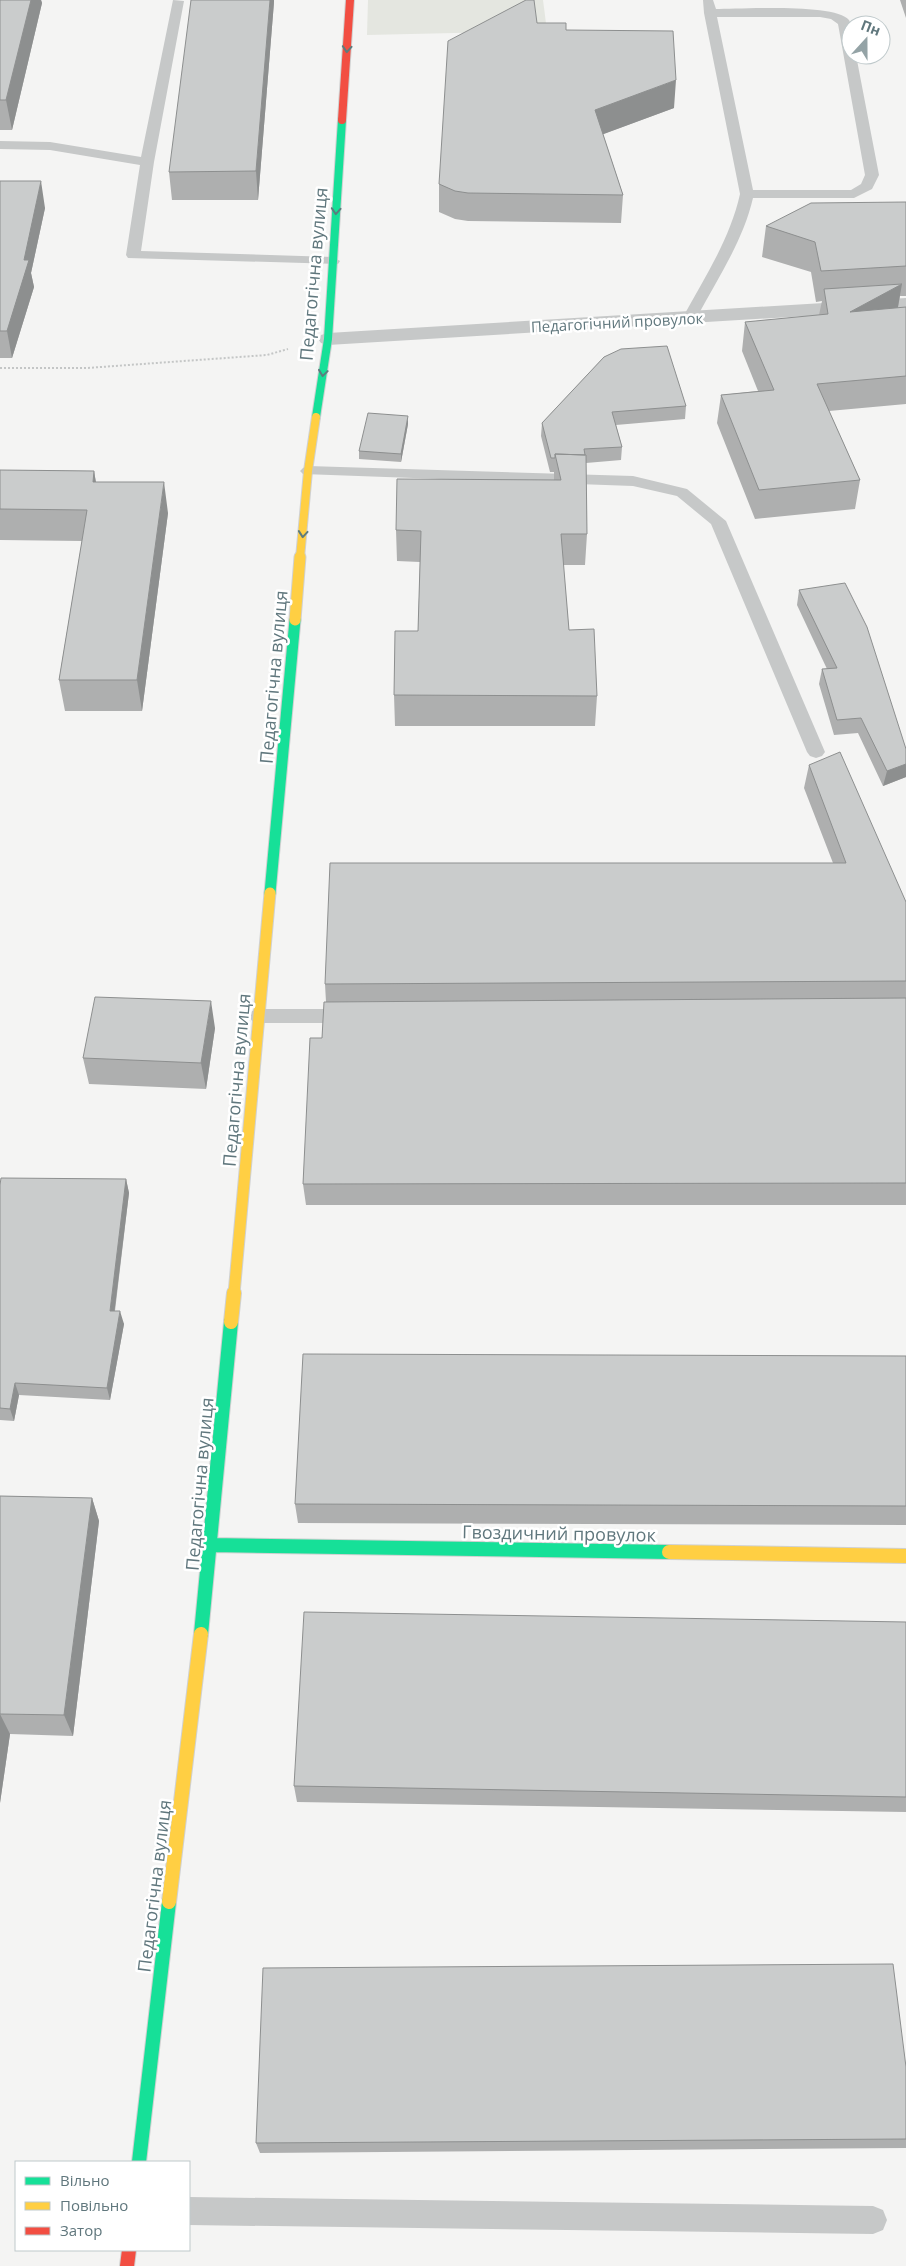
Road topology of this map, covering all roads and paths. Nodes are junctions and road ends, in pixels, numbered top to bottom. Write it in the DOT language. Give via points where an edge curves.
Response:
graph roads {
  1 [pos="350,0"];
  2 [pos="178,1"];
  3 [pos="709,7"];
  4 [pos="0,145"];
  5 [pos="147,162"];
  6 [pos="746,194"];
  7 [pos="333,261"];
  8 [pos="906,304"];
  9 [pos="690,317"];
  10 [pos="328,339"];
  11 [pos="0,368"];
  12 [pos="308,471"];
  13 [pos="816,752"];
  14 [pos="259,1016"];
  15 [pos="369,1016"];
  16 [pos="211,1545"];
  17 [pos="906,1556"];
  18 [pos="139,2161"];
  19 [pos="190,2211"];
  20 [pos="873,2220"];
  21 [pos="129,2251"];
  22 [pos="127,2266"];
  1 -- 7 [label="street, Педагогічна вулиця, one-way"];
  2 -- 5 [label="lane"];
  3 -- 6 [label="lane"];
  3 -- 6 [label="lane" via="820,13 844,22 872,175 867,186 854,194"];
  4 -- 5 [label="lane" via="50,146"];
  5 -- 7 [label="lane" via="133,256"];
  6 -- 9 [label="lane" via="744,214"];
  7 -- 10 [label="street, Педагогічна вулиця"];
  8 -- 9 [label="street, Педагогічний провулок"];
  9 -- 10 [label="street, Педагогічний провулок"];
  10 -- 11 [label="path" via="267,355 87,368"];
  10 -- 12 [label="street, Педагогічна вулиця, one-way"];
  12 -- 13 [label="lane" via="633,481 682,492 718,520"];
  12 -- 14 [label="street, Педагогічна вулиця, one-way"];
  14 -- 15 [label="lane"];
  14 -- 16 [label="street, Педагогічна вулиця"];
  16 -- 17 [label="street, Гвоздичний провулок"];
  16 -- 18 [label="street, Педагогічна вулиця"];
  19 -- 20 [label="lane"];
  21 -- 22 [label="street"];
}
